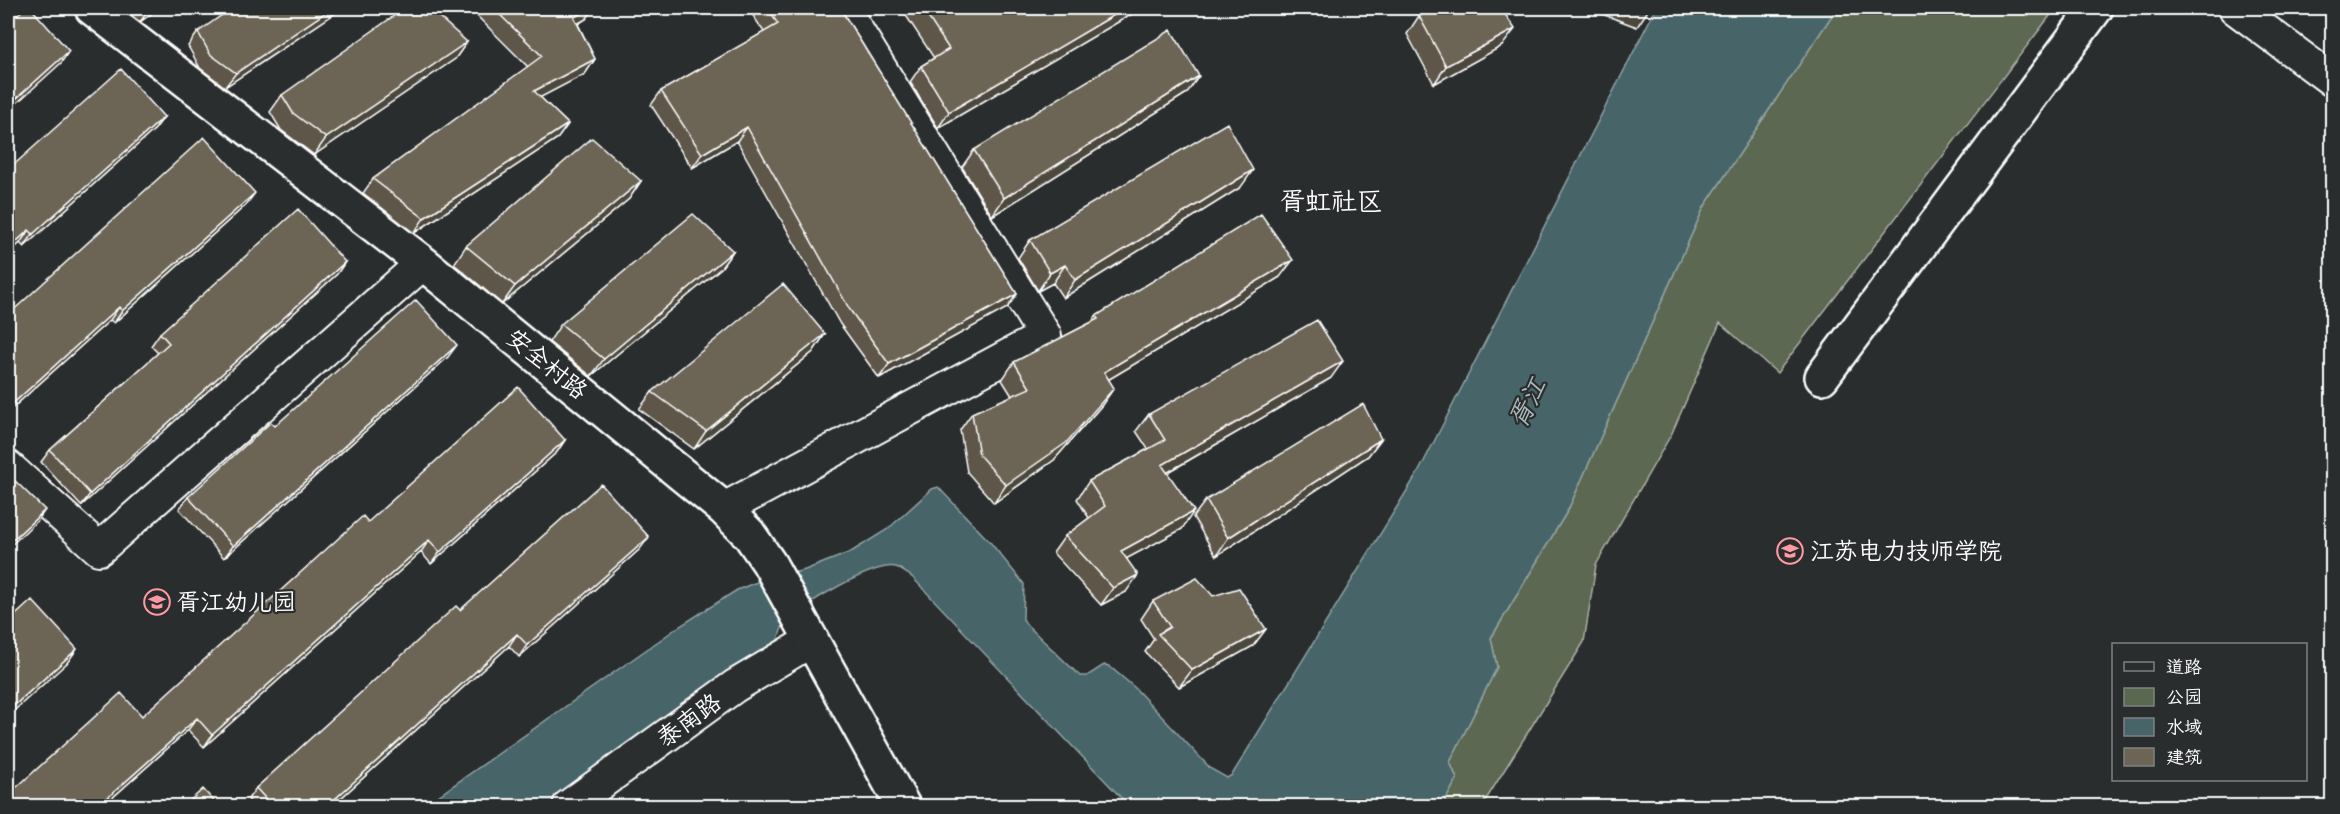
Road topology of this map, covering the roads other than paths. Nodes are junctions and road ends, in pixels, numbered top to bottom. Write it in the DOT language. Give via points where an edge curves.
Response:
graph roads {
  1 [pos="92,8"];
  2 [pos="843,8"];
  3 [pos="2096,8"];
  4 [pos="2235,8"];
  5 [pos="2332,80"];
  6 [pos="423,263"];
  7 [pos="1822,377"];
  8 [pos="8,467"];
  9 [pos="724,508"];
  10 [pos="807,630"];
  11 [pos="569,807"];
  12 [pos="903,807"];
  1 -- 6 [label="street, 安全村路"];
  2 -- 9 [label="street" via="1045,336"];
  3 -- 7 [label="street"];
  4 -- 5 [label="street"];
  6 -- 8 [label="street" via="99,549"];
  6 -- 9 [label="street, 安全村路"];
  9 -- 10 [label="street, 安全村路" via="769,563"];
  10 -- 11 [label="street, 泰南路"];
  10 -- 12 [label="street, 安全村路"];
}
